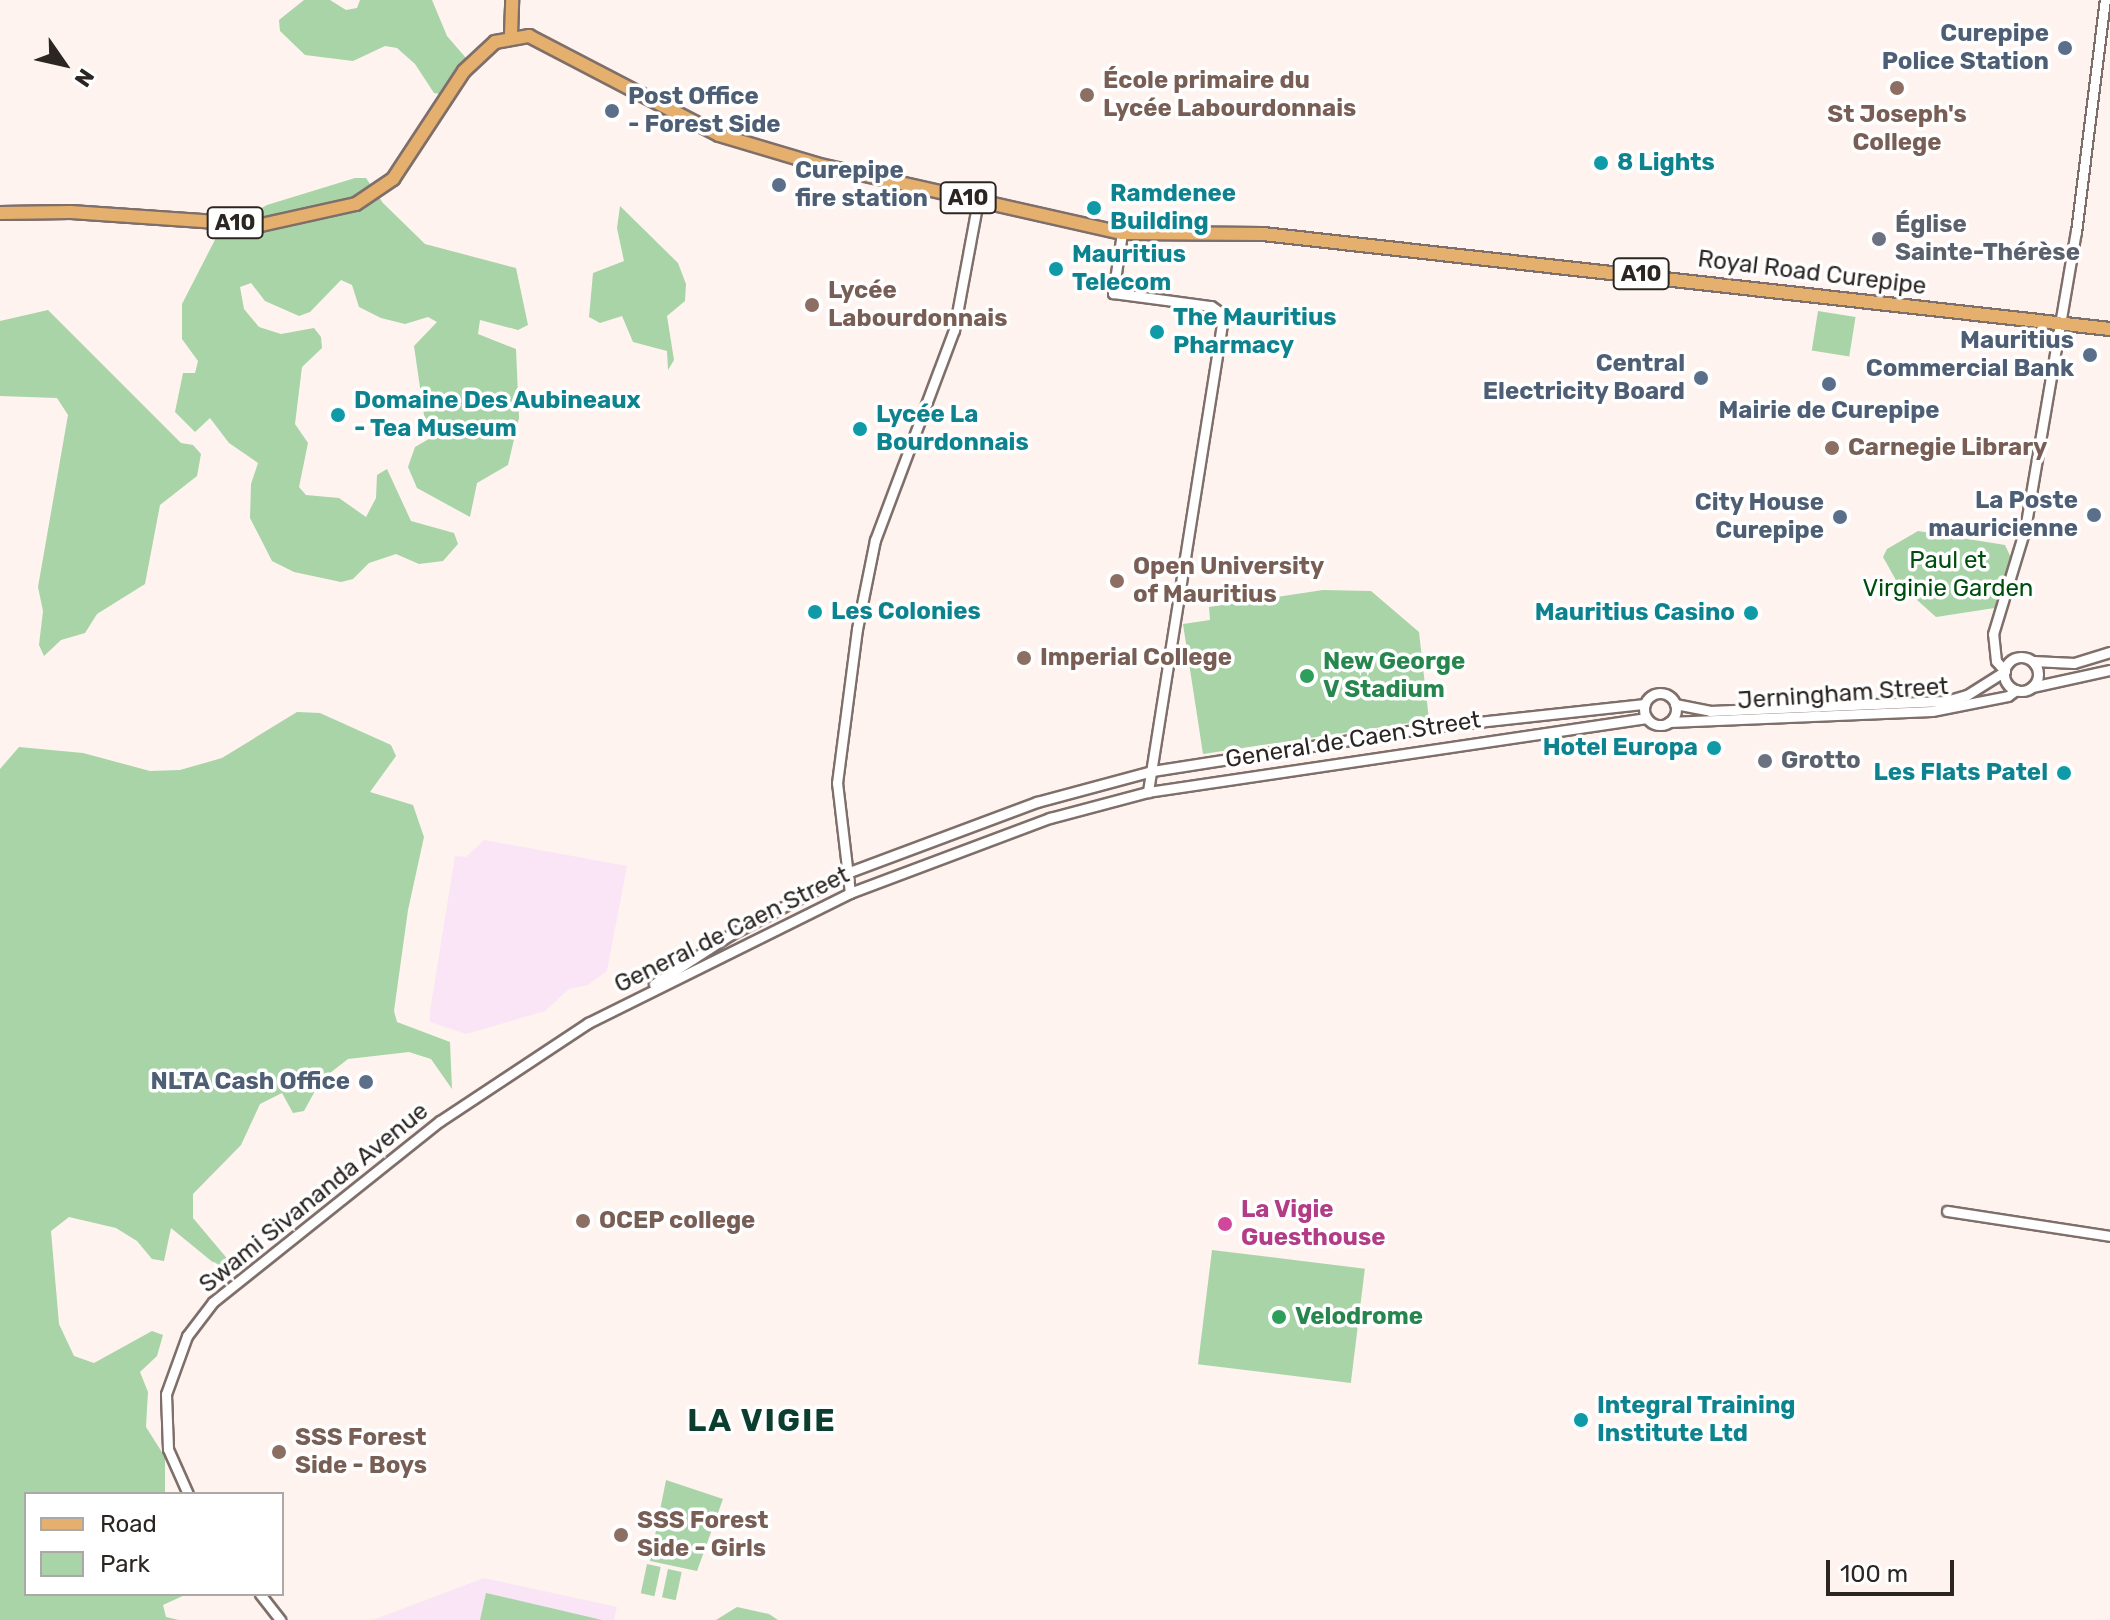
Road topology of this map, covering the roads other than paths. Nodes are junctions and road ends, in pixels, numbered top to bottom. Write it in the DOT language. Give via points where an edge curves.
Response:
graph roads {
  1 [pos="512,0"];
  2 [pos="2105,0"];
  3 [pos="511,35"];
  4 [pos="978,201"];
  5 [pos="0,213"];
  6 [pos="1122,233"];
  7 [pos="2060,324"];
  8 [pos="2110,329"];
  9 [pos="1994,647"];
  10 [pos="2110,652"];
  11 [pos="2014,658"];
  12 [pos="2033,661"];
  13 [pos="2110,670"];
  14 [pos="2005,671"];
  15 [pos="2032,687"];
  16 [pos="2016,690"];
  17 [pos="1645,704"];
  18 [pos="1675,704"];
  19 [pos="1646,718"];
  20 [pos="1669,722"];
  21 [pos="1152,771"];
  22 [pos="1148,792"];
  23 [pos="847,873"];
  24 [pos="850,893"];
  25 [pos="614,1010"];
  26 [pos="1947,1211"];
  27 [pos="2110,1236"];
  28 [pos="187,1492"];
  29 [pos="262,1596"];
  30 [pos="280,1620"];
  1 -- 3 [label="main road"];
  2 -- 7 [label="street"];
  3 -- 4 [label="main road, A10" via="540,40 719,135"];
  3 -- 5 [label="main road, A10" via="495,42 464,71 393,179 356,204 261,225 71,212"];
  4 -- 6 [label="main road, A10"];
  4 -- 23 [label="street" via="954,330 871,559 837,783"];
  6 -- 7 [label="main road, Royal Road Curepipe / A10" via="1221,232"];
  6 -- 21 [label="street" via="1113,293 1211,306 1221,313 1222,324"];
  7 -- 8 [label="main road, Royal Road Curepipe / A10"];
  7 -- 9 [label="street" via="2025,529 1993,634"];
  9 -- 11 [label="street" via="2003,658"];
  9 -- 14 [label="street" via="1996,661"];
  10 -- 12 [label="street" via="2074,663"];
  11 -- 12 [label="street"];
  11 -- 14 [label="street"];
  12 -- 15 [label="street" via="2038,674"];
  13 -- 15 [label="street"];
  14 -- 16 [label="street"];
  14 -- 18 [label="street, Jerningham Street" via="1967,695 1935,702 1710,711"];
  15 -- 16 [label="street"];
  16 -- 20 [label="street, Jerningham Street" via="1932,711"];
  17 -- 18 [label="street" via="1661,693"];
  17 -- 19 [label="street"];
  17 -- 21 [label="street, General de Caen Street" via="1441,726"];
  18 -- 20 [label="street"];
  19 -- 20 [label="street" via="1655,724"];
  19 -- 22 [label="street, General de Caen Street"];
  21 -- 22 [label="street"];
  21 -- 23 [label="street, General de Caen Street" via="1037,802"];
  22 -- 24 [label="street, General de Caen Street" via="1050,818"];
  23 -- 24 [label="street"];
  23 -- 25 [label="street, General de Caen Street" via="730,935"];
  24 -- 25 [label="street, General de Caen Street"];
  25 -- 28 [label="street, Swami Sivananda Avenue" via="440,1121 213,1302 187,1336 166,1394 168,1449"];
  26 -- 27 [label="street"];
  29 -- 30 [label="street"];
}
